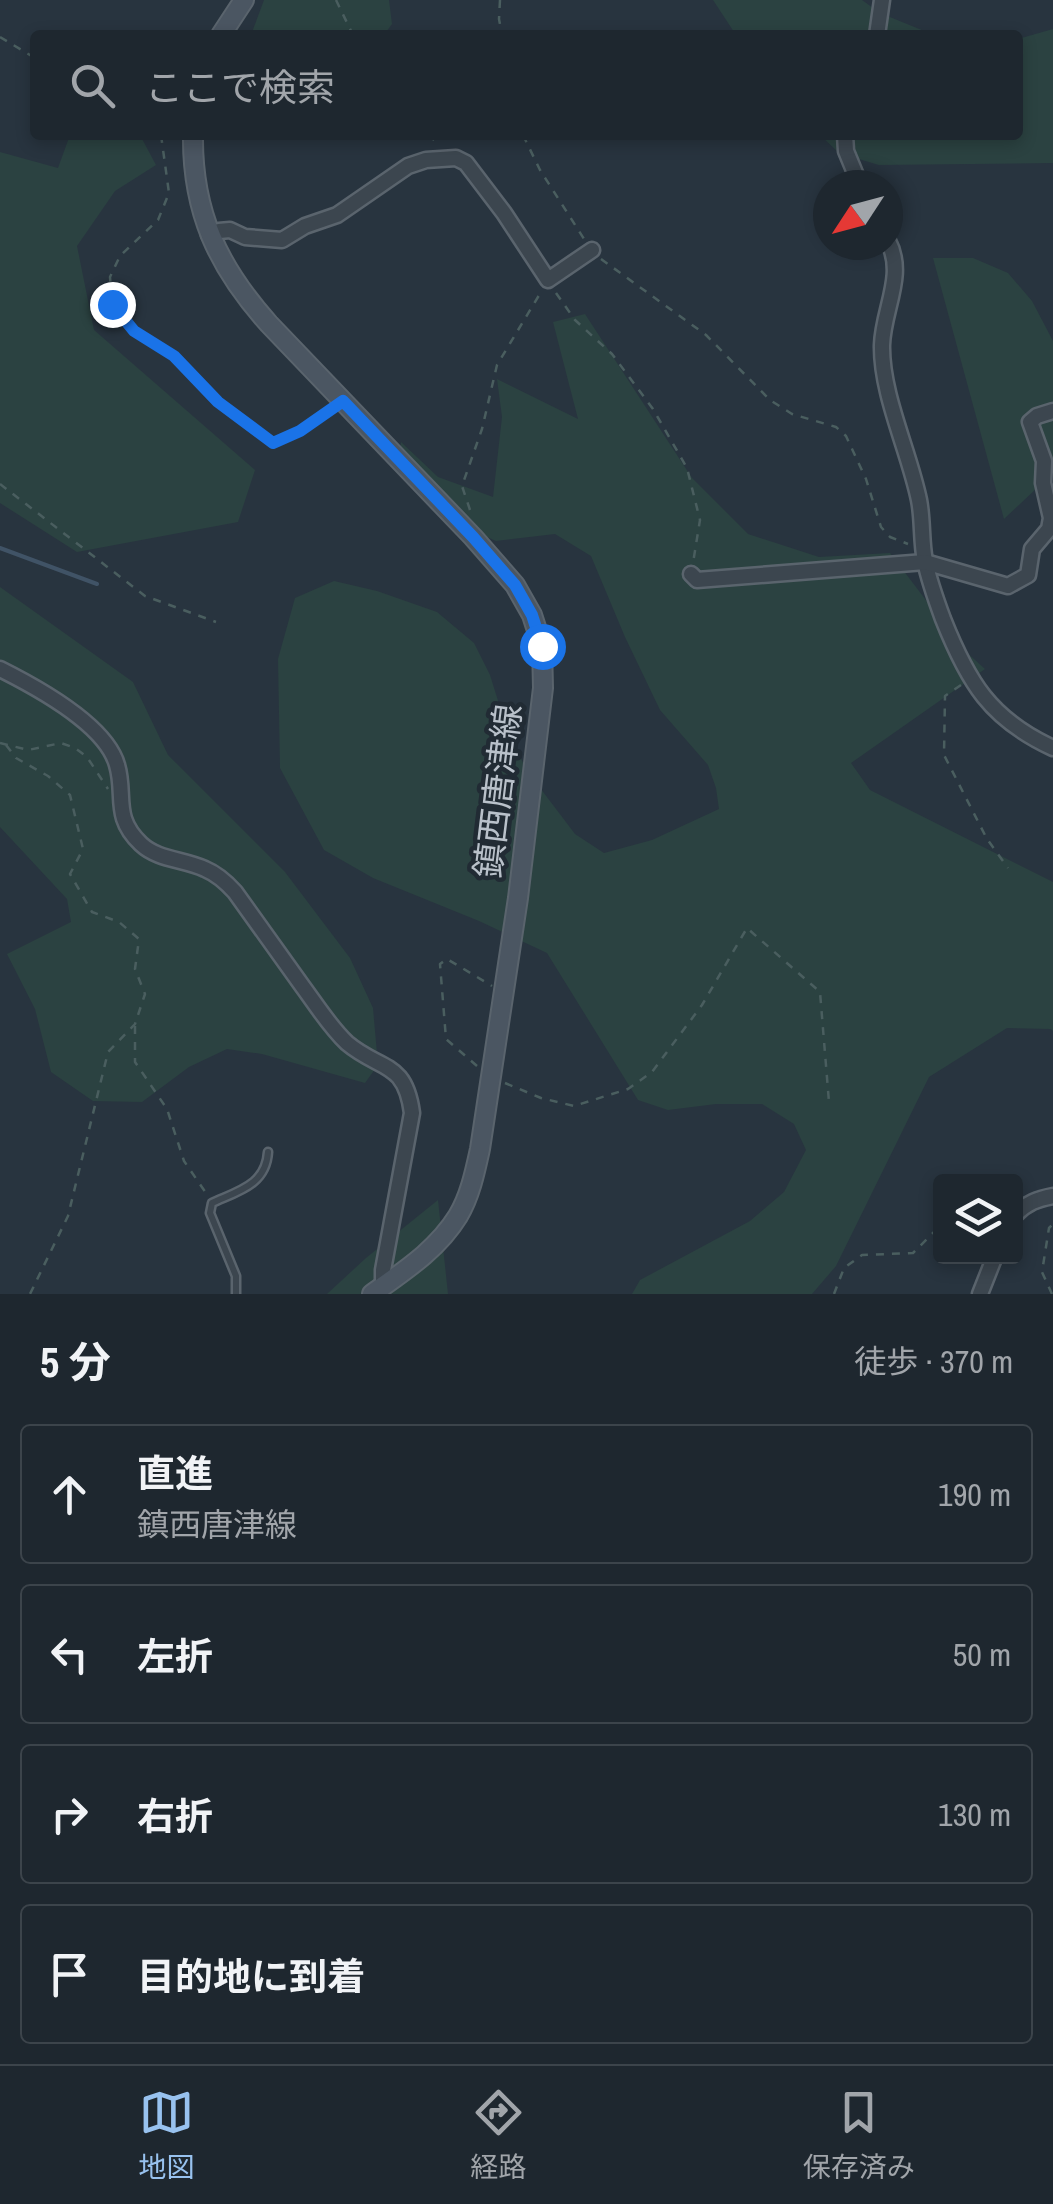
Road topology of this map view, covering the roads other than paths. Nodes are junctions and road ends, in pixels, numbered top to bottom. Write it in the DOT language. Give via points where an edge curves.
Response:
graph roads {
  1 [pos="244,0"];
  2 [pos="882,0"];
  3 [pos="224,30"];
  4 [pos="878,30"];
  5 [pos="192,140"];
  6 [pos="845,140"];
  7 [pos="854,170"];
  8 [pos="209,235"];
  9 [pos="592,250"];
  10 [pos="895,260"];
  11 [pos="1053,411"];
  12 [pos="924,556"];
  13 [pos="691,574"];
  14 [pos="0,669"];
  15 [pos="1053,748"];
  16 [pos="268,1152"];
  17 [pos="1053,1196"];
  18 [pos="1023,1207"];
  19 [pos="992,1264"];
  20 [pos="377,1290"];
  21 [pos="236,1294"];
  22 [pos="980,1294"];
  1 -- 3 [label="main road"];
  2 -- 4 [label="street"];
  5 -- 8 [label="main road, 鎮西唐津線"];
  6 -- 7 [label="street"];
  8 -- 9 [label="street" via="230,230 282,240 338,215 408,166 456,158 504,213 548,280"];
  8 -- 20 [label="main road, 鎮西唐津線" via="246,298 515,585 542,646 518,898 471,1186 459,1215 422,1258"];
  10 -- 12 [label="street" via="882,344 885,377 920,502"];
  11 -- 12 [label="street" via="1030,422 1044,461 1051,518 1032,549 1028,575 1008,586"];
  12 -- 13 [label="street" via="697,580"];
  12 -- 15 [label="street" via="969,678 1028,736"];
  14 -- 20 [label="street" via="103,738 118,768 120,807 140,843 220,877 327,1021 404,1081 412,1112"];
  16 -- 21 [label="lane" via="267,1168 254,1183 212,1203"];
  17 -- 18 [label="street"];
  19 -- 22 [label="street"];
}
